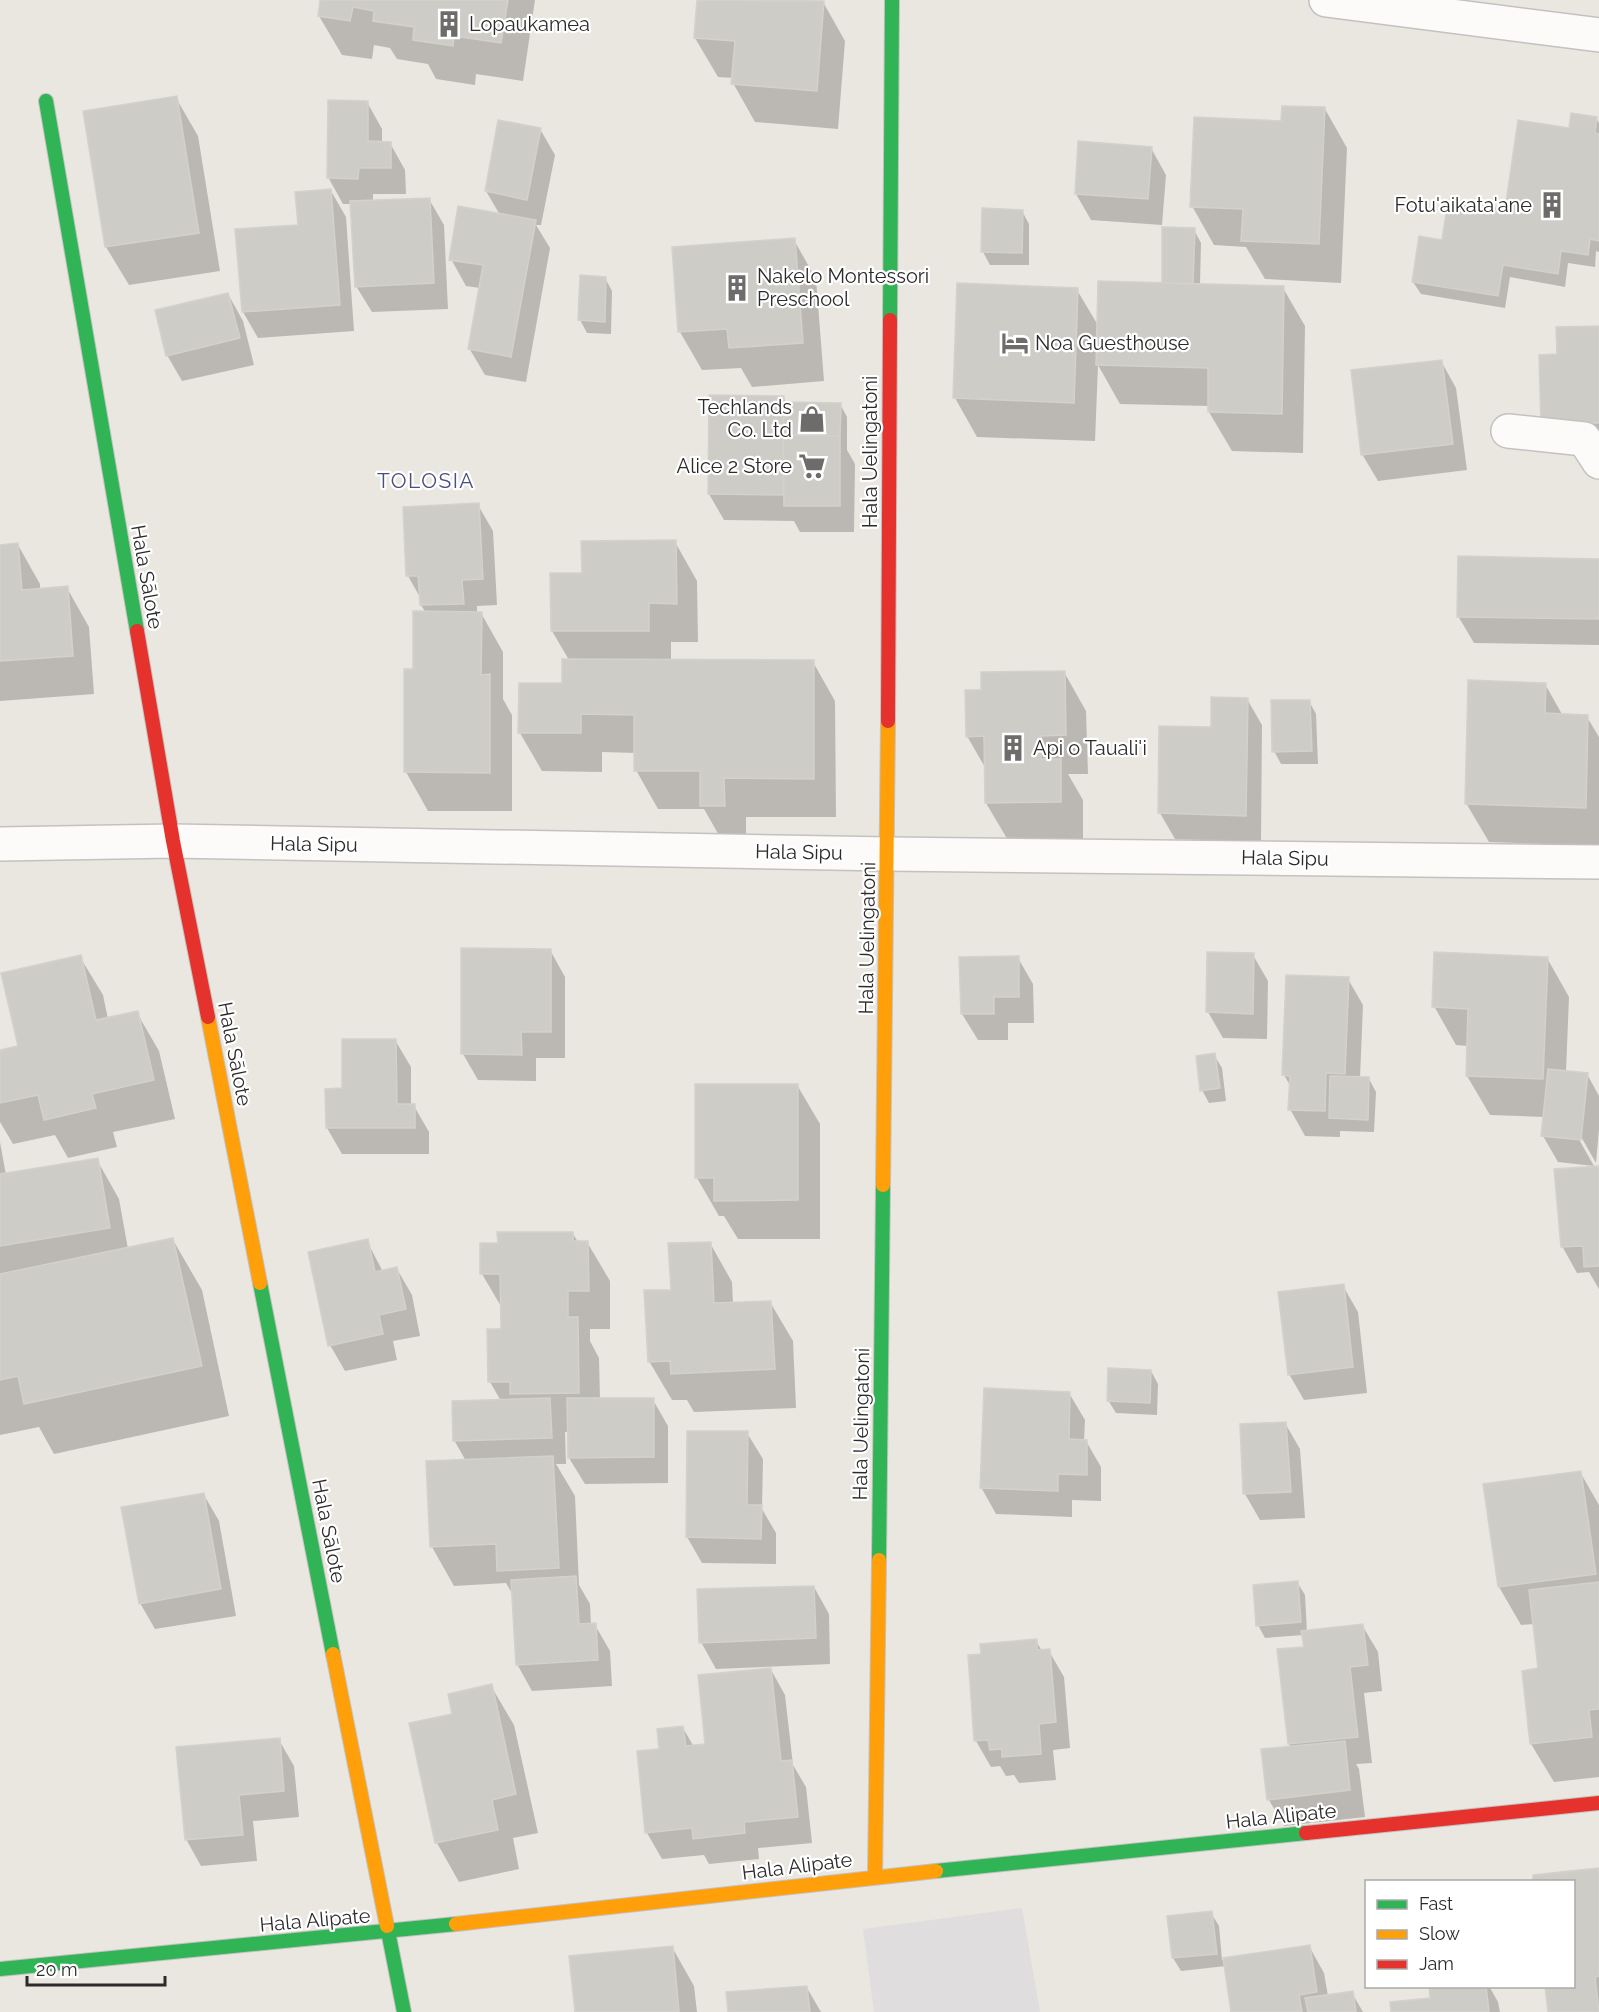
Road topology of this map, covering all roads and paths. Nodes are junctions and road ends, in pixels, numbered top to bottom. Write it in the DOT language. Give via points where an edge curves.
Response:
graph roads {
  1 [pos="892,0"];
  2 [pos="1326,0"];
  3 [pos="1599,36"];
  4 [pos="46,101"];
  5 [pos="1508,431"];
  6 [pos="1599,462"];
  7 [pos="173,842"];
  8 [pos="0,844"];
  9 [pos="887,854"];
  10 [pos="1599,862"];
  11 [pos="1599,1803"];
  12 [pos="875,1877"];
  13 [pos="388,1932"];
  14 [pos="0,1969"];
  15 [pos="404,2012"];
  1 -- 9 [label="street, Hala Uelingatoni"];
  2 -- 3 [label="street"];
  4 -- 7 [label="street, Hala Sālote"];
  5 -- 6 [label="street" via="1584,439"];
  7 -- 8 [label="street, Hala Sipu"];
  7 -- 9 [label="street, Hala Sipu"];
  7 -- 13 [label="street, Hala Sālote"];
  9 -- 10 [label="street, Hala Sipu"];
  9 -- 12 [label="street, Hala Uelingatoni"];
  11 -- 12 [label="street, Hala Alipate"];
  12 -- 13 [label="street, Hala Alipate"];
  13 -- 14 [label="street, Hala Alipate"];
  13 -- 15 [label="street, Hala Sālote"];
}
